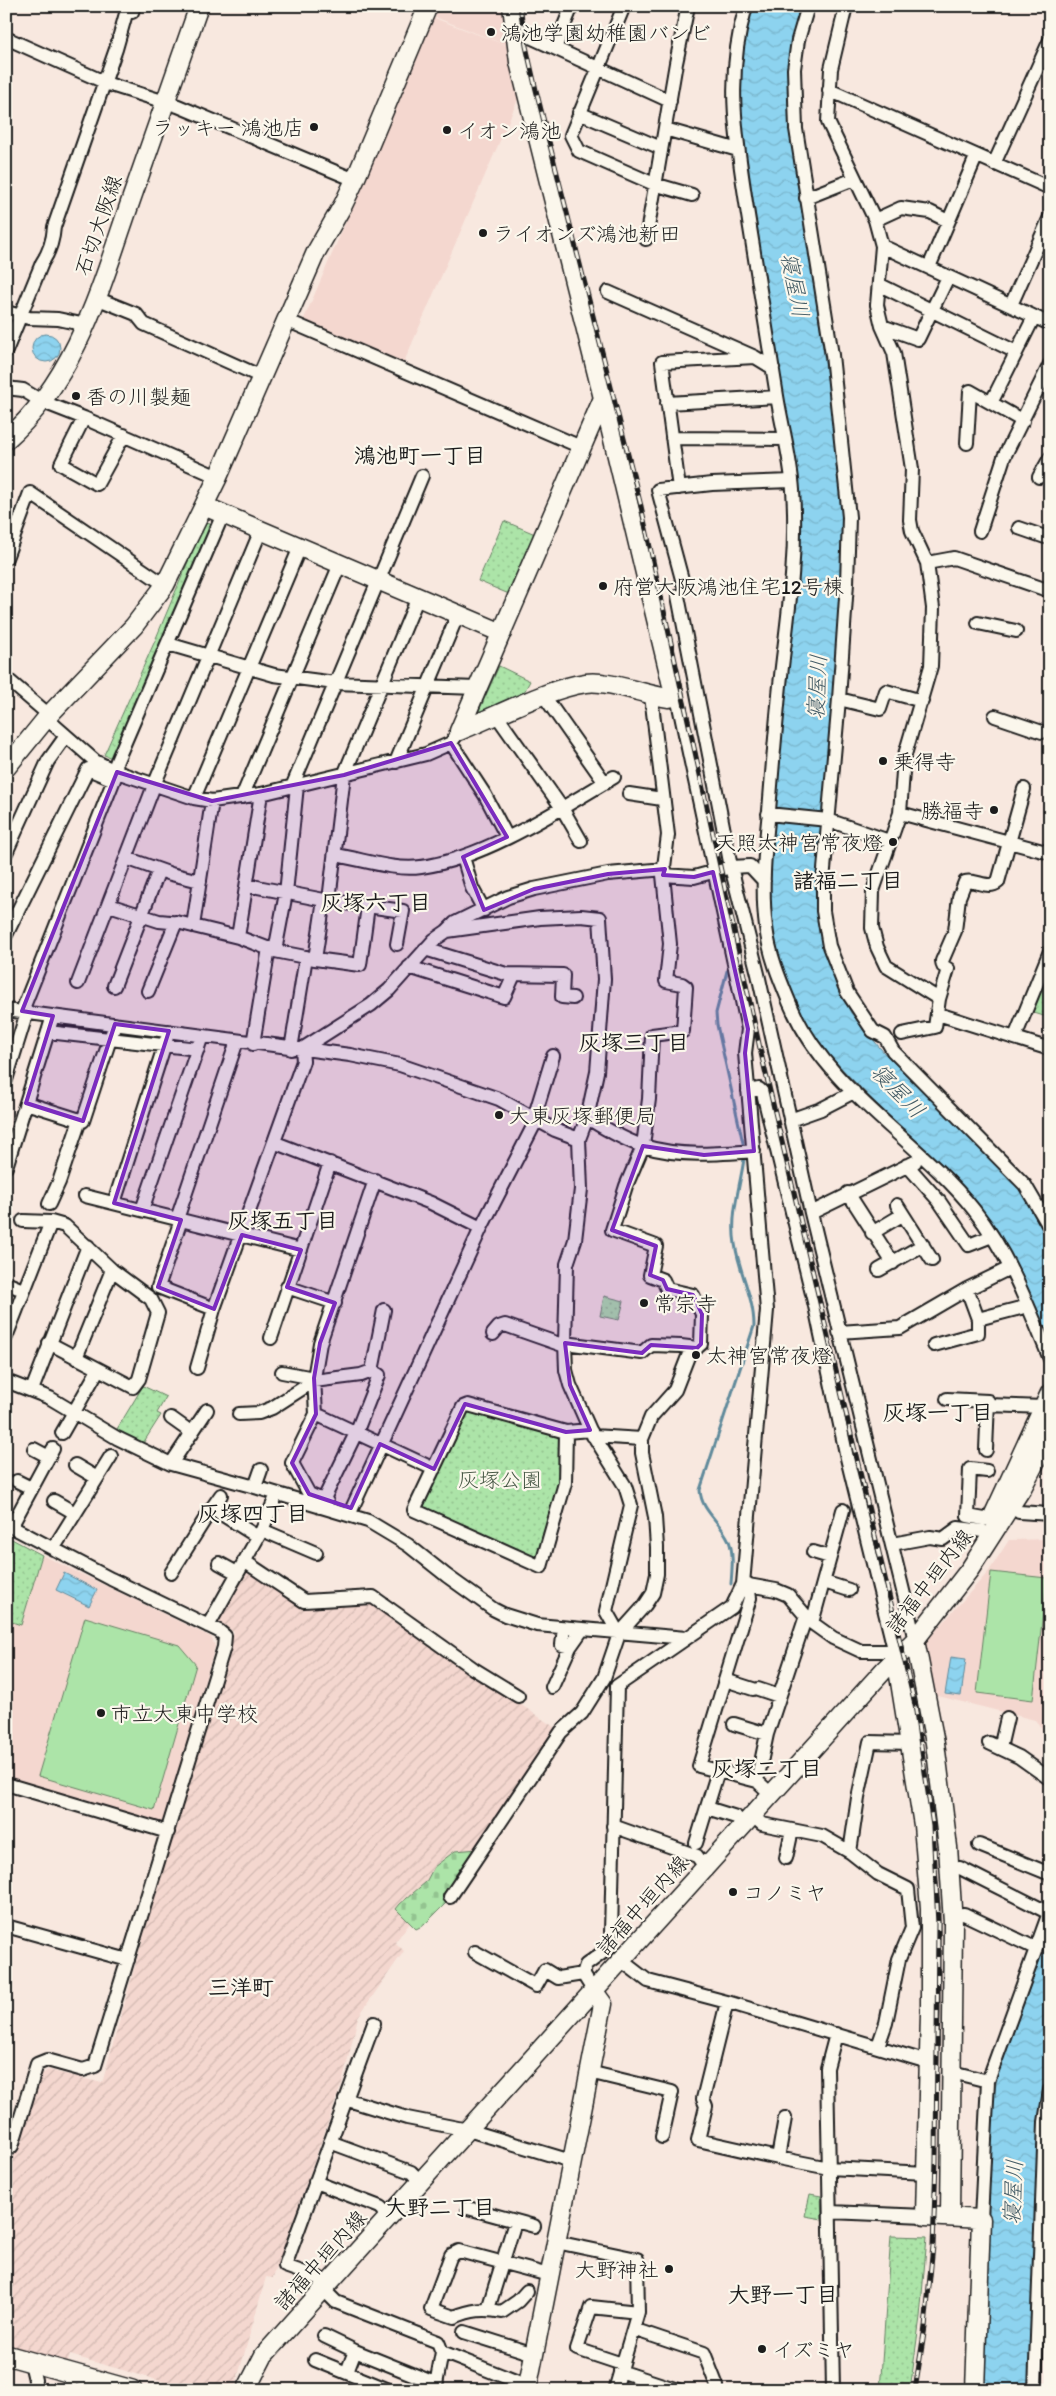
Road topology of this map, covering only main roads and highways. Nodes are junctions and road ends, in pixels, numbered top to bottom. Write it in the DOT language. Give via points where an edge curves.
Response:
graph roads {
  1 [pos="6,2355"];
  2 [pos="71,2382"];
  3 [pos="132,2390"];
  1 -- 2 [label="main road"];
  2 -- 3 [label="main road"];
}
